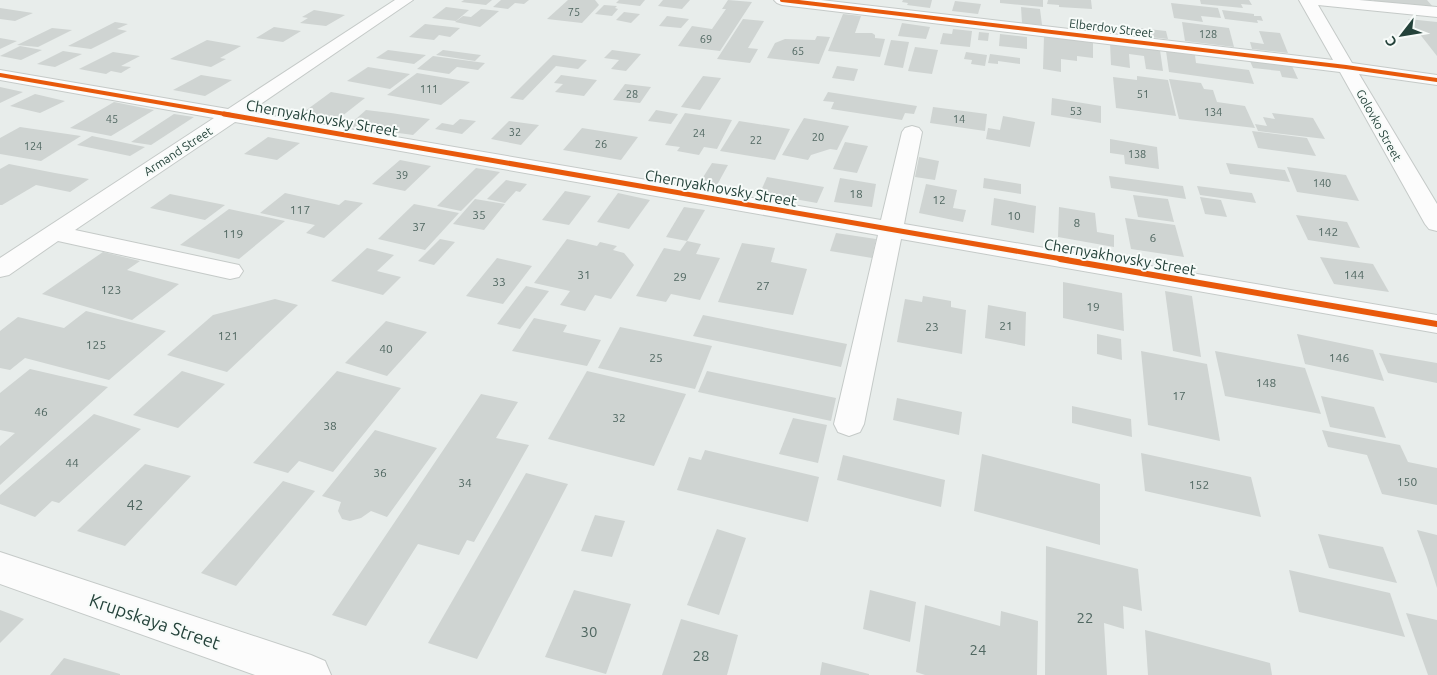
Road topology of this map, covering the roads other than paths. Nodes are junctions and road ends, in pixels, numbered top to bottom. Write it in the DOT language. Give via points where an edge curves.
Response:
graph roads {
  1 [pos="405,0"];
  2 [pos="782,0"];
  3 [pos="1308,0"];
  4 [pos="1437,12"];
  5 [pos="1346,67"];
  6 [pos="0,75"];
  7 [pos="1437,80"];
  8 [pos="232,116"];
  9 [pos="912,132"];
  10 [pos="1437,224"];
  11 [pos="889,230"];
  12 [pos="54,233"];
  13 [pos="0,269"];
  14 [pos="230,271"];
  15 [pos="1437,324"];
  16 [pos="848,424"];
  17 [pos="0,568"];
  18 [pos="311,675"];
  1 -- 8 [label="street, Armand Street"];
  2 -- 5 [label="street, Elberdov Street"];
  3 -- 4 [label="street"];
  3 -- 5 [label="street, Golovko Street"];
  5 -- 7 [label="street, Elberdov Street"];
  5 -- 10 [label="street, Golovko Street"];
  6 -- 8 [label="street, Chernyakhovsky Street"];
  8 -- 11 [label="street, Chernyakhovsky Street"];
  8 -- 12 [label="street, Armand Street"];
  9 -- 11 [label="street"];
  11 -- 15 [label="street, Chernyakhovsky Street"];
  11 -- 16 [label="street"];
  12 -- 13 [label="street, Armand Street"];
  12 -- 14 [label="street"];
  17 -- 18 [label="street, Krupskaya Street"];
}
